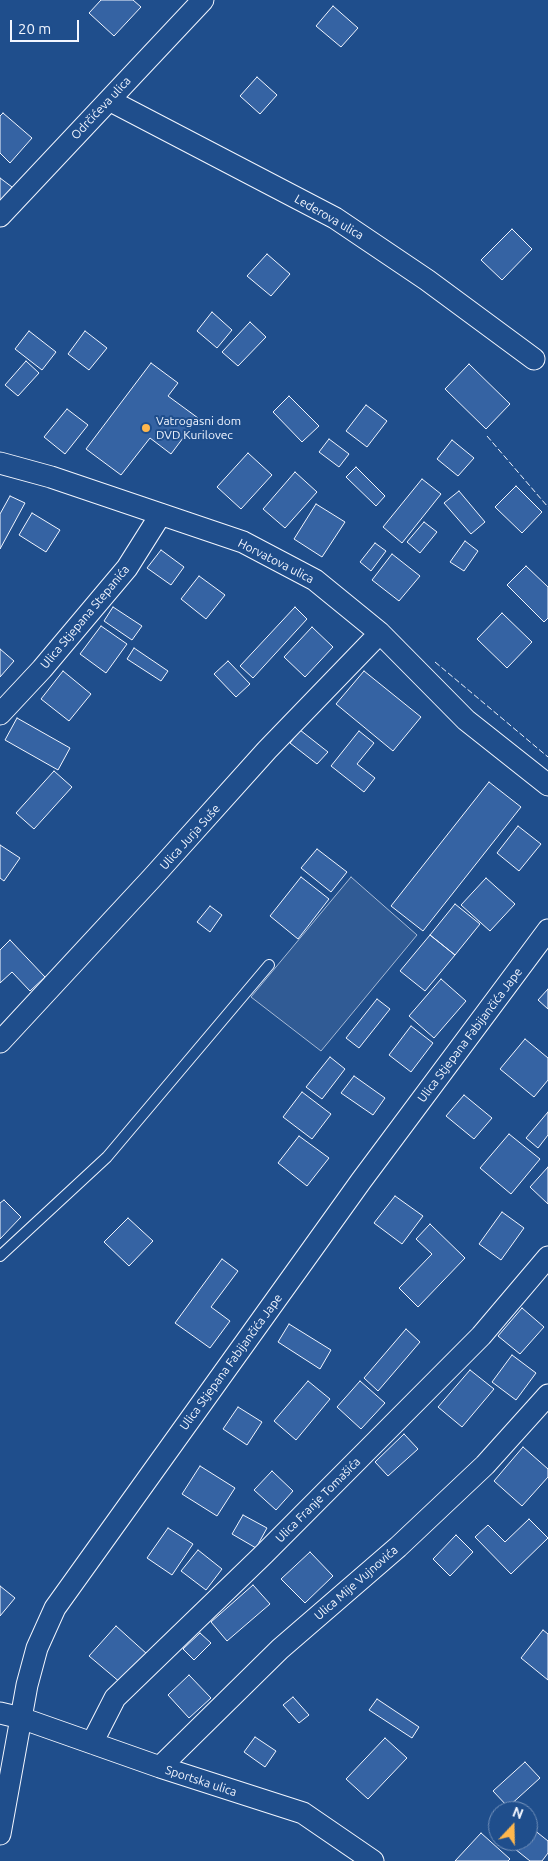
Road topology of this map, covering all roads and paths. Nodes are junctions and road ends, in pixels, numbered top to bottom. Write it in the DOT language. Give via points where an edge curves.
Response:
graph roads {
  1 [pos="202,0"];
  2 [pos="109,100"];
  3 [pos="0,216"];
  4 [pos="534,359"];
  5 [pos="0,463"];
  6 [pos="161,514"];
  7 [pos="380,633"];
  8 [pos="0,714"];
  9 [pos="548,785"];
  10 [pos="548,930"];
  11 [pos="269,965"];
  12 [pos="0,1042"];
  13 [pos="0,1256"];
  14 [pos="548,1257"];
  15 [pos="548,1395"];
  16 [pos="0,1713"];
  17 [pos="21,1718"];
  18 [pos="92,1743"];
  19 [pos="160,1767"];
  20 [pos="0,1834"];
  21 [pos="373,1861"];
  1 -- 2 [label="street, Odrčićeva ulica"];
  2 -- 3 [label="street, Odrčićeva ulica"];
  2 -- 4 [label="street, Lederova ulica" via="334,218 427,280"];
  5 -- 6 [label="street, Horvatova ulica"];
  6 -- 7 [label="street, Horvatova ulica" via="243,542 315,580"];
  6 -- 8 [label="street, Ulica Stjepana Stepanića" via="127,568"];
  7 -- 9 [label="street, Horvatova ulica" via="466,720"];
  7 -- 12 [label="street, Ulica Jurja Suše" via="267,750"];
  10 -- 17 [label="street, Ulica Stjepana Fabijančića Jape" via="361,1181 67,1589 37,1648"];
  11 -- 13 [label="lane" via="107,1157"];
  14 -- 18 [label="street, Ulica Franje Tomašića" via="481,1336 115,1698"];
  15 -- 19 [label="street, Ulica Mije Vujnovića" via="485,1465 398,1547 280,1649"];
  16 -- 17 [label="street, Sportska ulica"];
  17 -- 18 [label="street, Sportska ulica"];
  17 -- 20 [label="street, Ulica Stjepana Fabijančića Jape"];
  18 -- 19 [label="street, Sportska ulica"];
  19 -- 21 [label="street, Sportska ulica" via="303,1813"];
}
